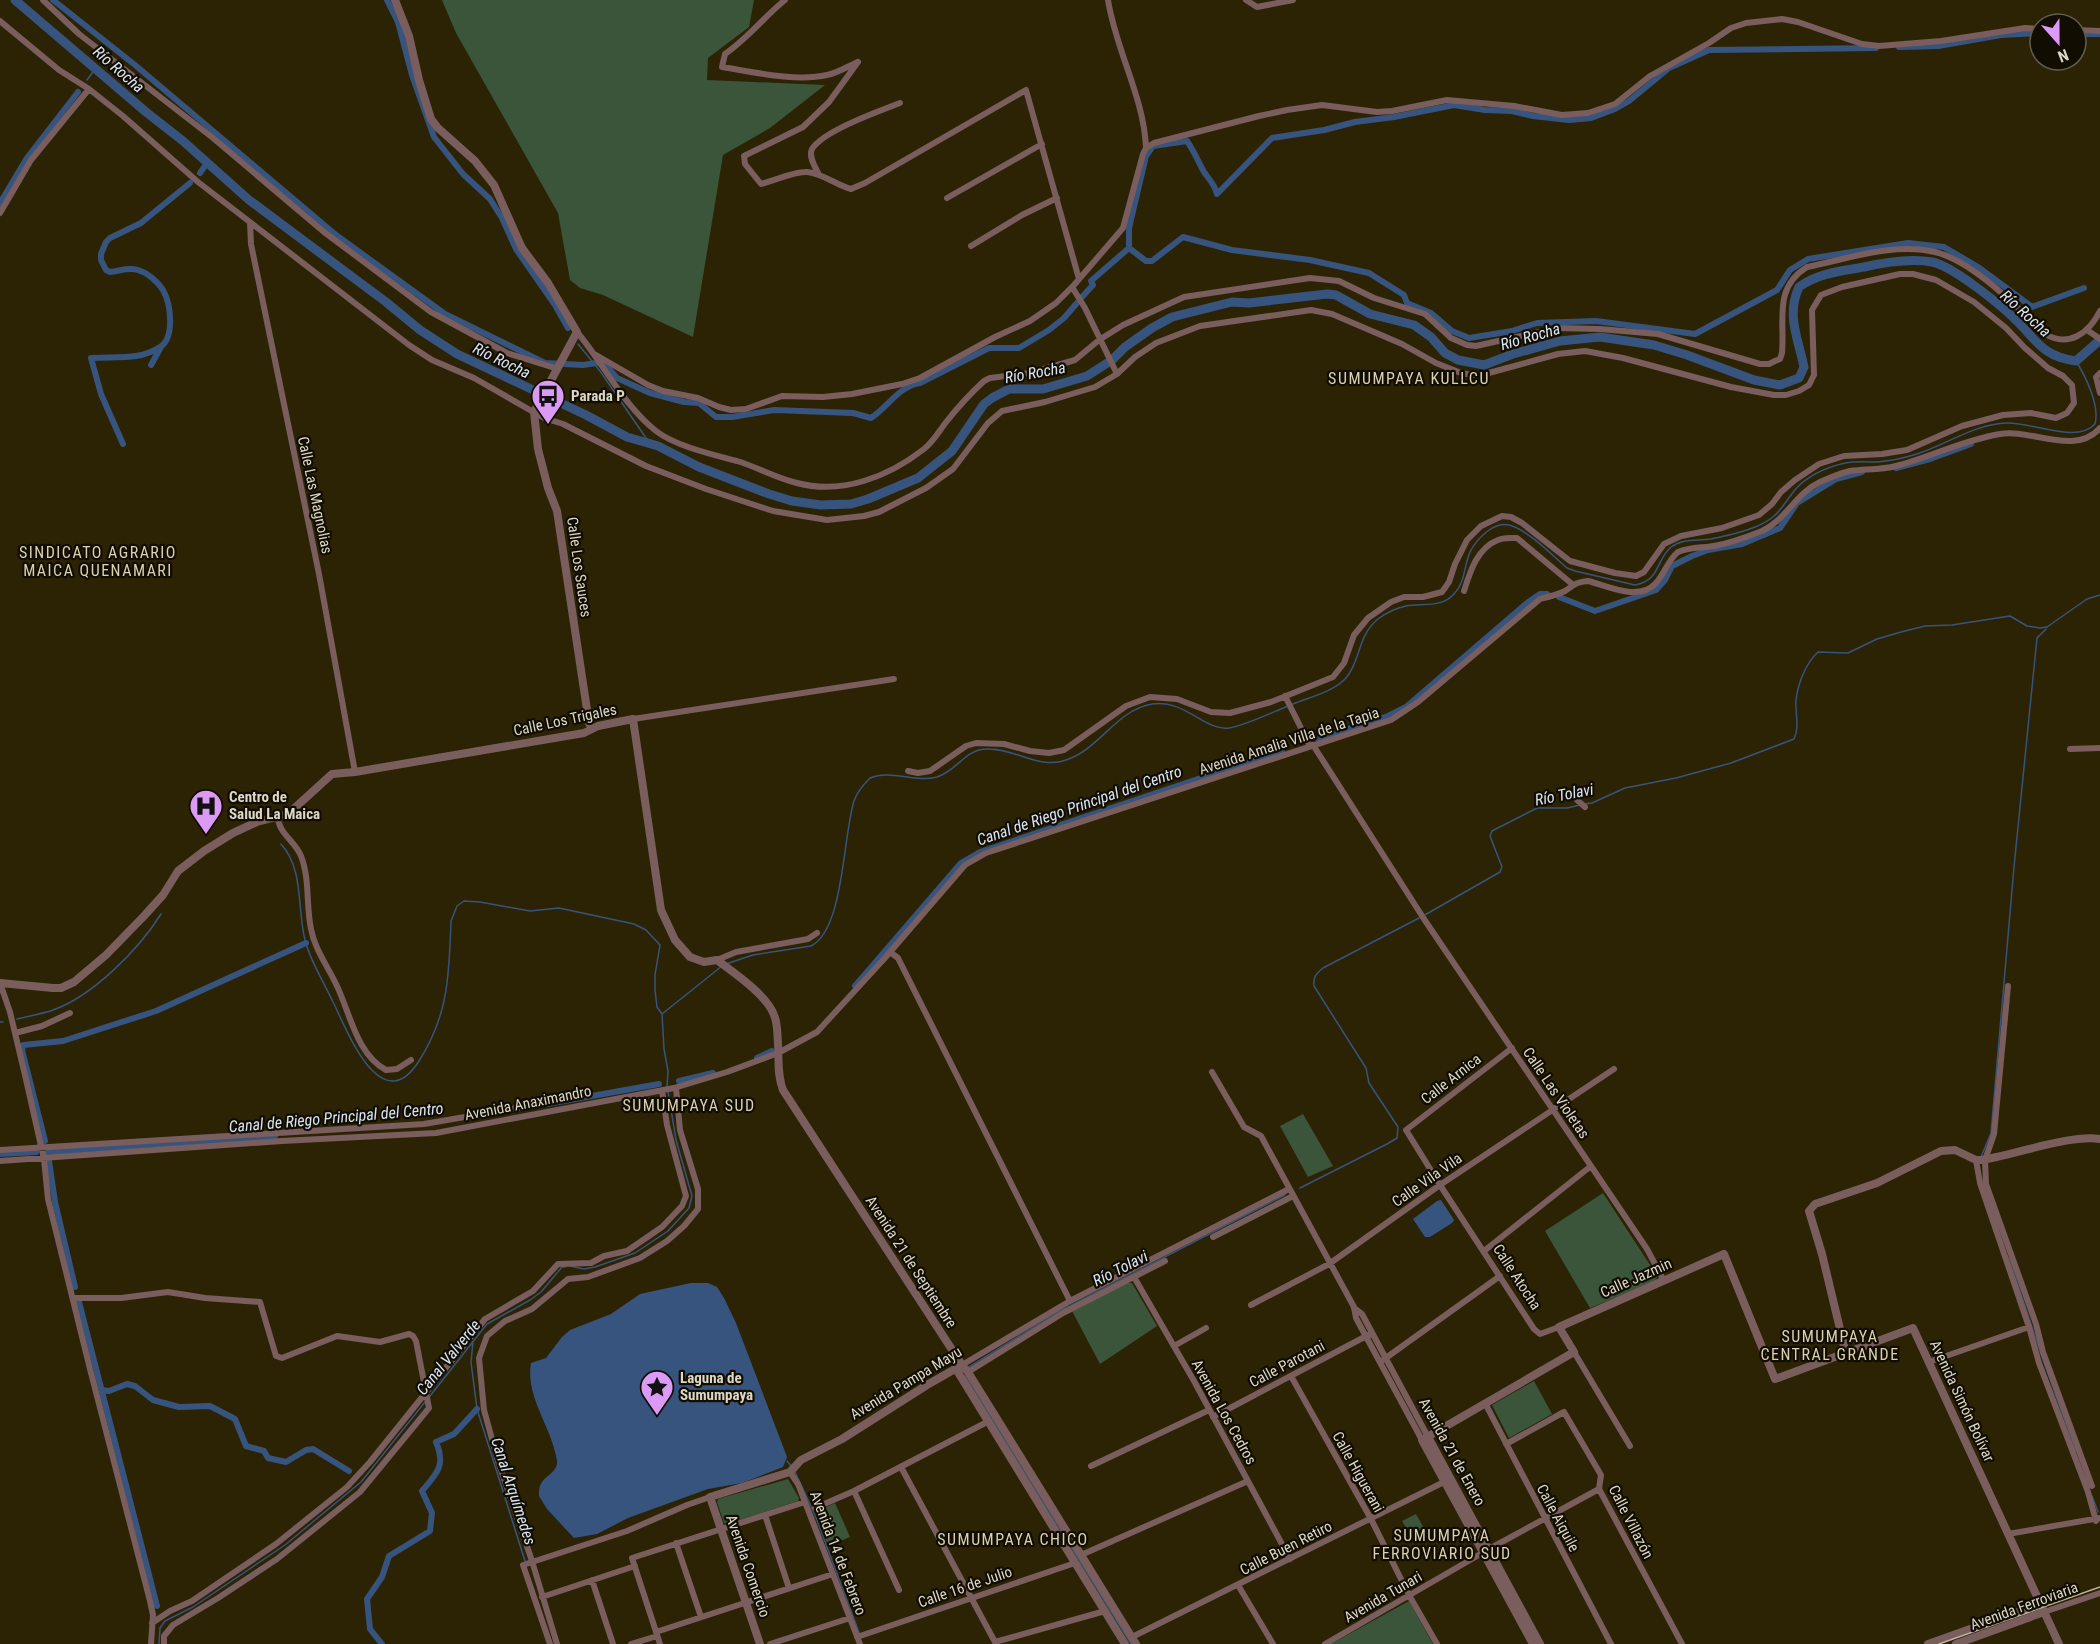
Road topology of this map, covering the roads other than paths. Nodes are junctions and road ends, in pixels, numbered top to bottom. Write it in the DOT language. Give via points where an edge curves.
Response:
graph roads {
  1 [pos="43,0"];
  2 [pos="395,0"];
  3 [pos="785,0"];
  4 [pos="1108,0"];
  5 [pos="1246,0"];
  6 [pos="1293,0"];
  7 [pos="0,21"];
  8 [pos="2028,28"];
  9 [pos="89,89"];
  10 [pos="900,103"];
  11 [pos="1042,144"];
  12 [pos="1146,148"];
  13 [pos="819,176"];
  14 [pos="947,198"];
  15 [pos="1057,198"];
  16 [pos="0,213"];
  17 [pos="250,223"];
  18 [pos="971,246"];
  19 [pos="1079,279"];
  20 [pos="1072,287"];
  21 [pos="2100,311"];
  22 [pos="2089,331"];
  23 [pos="577,332"];
  24 [pos="2100,339"];
  25 [pos="1100,343"];
  26 [pos="596,355"];
  27 [pos="556,372"];
  28 [pos="1116,372"];
  29 [pos="2100,373"];
  30 [pos="2100,393"];
  31 [pos="535,410"];
  32 [pos="2100,428"];
  33 [pos="1572,584"];
  34 [pos="1464,591"];
  35 [pos="894,679"];
  36 [pos="1286,698"];
  37 [pos="633,719"];
  38 [pos="592,728"];
  39 [pos="1312,745"];
  40 [pos="2100,748"];
  41 [pos="2070,749"];
  42 [pos="908,771"];
  43 [pos="355,772"];
  44 [pos="1578,801"];
  45 [pos="1585,807"];
  46 [pos="278,817"];
  47 [pos="817,933"];
  48 [pos="890,952"];
  49 [pos="721,963"];
  50 [pos="0,983"];
  51 [pos="2008,986"];
  52 [pos="70,1012"];
  53 [pos="15,1034"];
  54 [pos="1512,1048"];
  55 [pos="778,1053"];
  56 [pos="411,1060"];
  57 [pos="1614,1070"];
  58 [pos="1212,1072"];
  59 [pos="675,1088"];
  60 [pos="664,1090"];
  61 [pos="552,1101"];
  62 [pos="1553,1110"];
  63 [pos="1406,1130"];
  64 [pos="2100,1139"];
  65 [pos="41,1148"];
  66 [pos="0,1150"];
  67 [pos="44,1159"];
  68 [pos="1980,1160"];
  69 [pos="0,1161"];
  70 [pos="1591,1166"];
  71 [pos="1440,1185"];
  72 [pos="1289,1189"];
  73 [pos="1293,1196"];
  74 [pos="1213,1237"];
  75 [pos="1484,1251"];
  76 [pos="1724,1254"];
  77 [pos="1165,1261"];
  78 [pos="1329,1264"];
  79 [pos="1500,1276"];
  80 [pos="1134,1277"];
  81 [pos="1664,1281"];
  82 [pos="72,1298"];
  83 [pos="1070,1301"];
  84 [pos="1251,1305"];
  85 [pos="1559,1327"];
  86 [pos="2029,1327"];
  87 [pos="1206,1328"];
  88 [pos="1369,1334"];
  89 [pos="1174,1346"];
  90 [pos="1574,1352"];
  91 [pos="1846,1354"];
  92 [pos="1383,1360"];
  93 [pos="1929,1362"];
  94 [pos="959,1367"];
  95 [pos="969,1372"];
  96 [pos="1291,1376"];
  97 [pos="427,1396"];
  98 [pos="1485,1403"];
  99 [pos="1209,1410"];
  100 [pos="1213,1417"];
  101 [pos="988,1421"];
  102 [pos="1425,1438"];
  103 [pos="1506,1444"];
  104 [pos="1630,1446"];
  105 [pos="1091,1466"];
  106 [pos="902,1467"];
  107 [pos="790,1472"];
  108 [pos="1448,1480"];
  109 [pos="1248,1481"];
  110 [pos="2092,1486"];
  111 [pos="1599,1489"];
  112 [pos="854,1491"];
  113 [pos="710,1497"];
  114 [pos="805,1502"];
  115 [pos="815,1508"];
  116 [pos="765,1515"];
  117 [pos="1371,1519"];
  118 [pos="1545,1519"];
  119 [pos="2098,1520"];
  120 [pos="721,1529"];
  121 [pos="2008,1534"];
  122 [pos="676,1543"];
  123 [pos="1486,1551"];
  124 [pos="1081,1555"];
  125 [pos="1290,1559"];
  126 [pos="528,1563"];
  127 [pos="1075,1563"];
  128 [pos="635,1566"];
  129 [pos="833,1574"];
  130 [pos="592,1580"];
  131 [pos="1238,1585"];
  132 [pos="789,1588"];
  133 [pos="900,1590"];
  134 [pos="2100,1593"];
  135 [pos="1409,1595"];
  136 [pos="542,1597"];
  137 [pos="972,1598"];
  138 [pos="745,1603"];
  139 [pos="2040,1604"];
  140 [pos="1105,1611"];
  141 [pos="2044,1612"];
  142 [pos="1521,1616"];
  143 [pos="701,1617"];
  144 [pos="850,1618"];
  145 [pos="152,1623"];
  146 [pos="657,1634"];
  147 [pos="860,1636"];
  148 [pos="1134,1641"];
  149 [pos="996,1643"];
  150 [pos="1121,1643"];
  151 [pos="151,1644"];
  152 [pos="164,1644"];
  153 [pos="549,1644"];
  154 [pos="557,1644"];
  155 [pos="613,1644"];
  156 [pos="631,1644"];
  157 [pos="660,1644"];
  158 [pos="760,1644"];
  159 [pos="771,1644"];
  160 [pos="860,1644"];
  161 [pos="1273,1644"];
  162 [pos="1325,1644"];
  163 [pos="1437,1644"];
  164 [pos="1533,1644"];
  165 [pos="1540,1644"];
  166 [pos="1611,1644"];
  167 [pos="1682,1644"];
  168 [pos="1928,1644"];
  169 [pos="1956,1644"];
  170 [pos="2059,1644"];
  1 -- 27 [label="street" via="79,34 213,138 324,232 431,312 507,353"];
  2 -- 23 [label="street" via="431,119 494,185 522,248"];
  3 -- 13 [label="street" via="725,54 722,67 811,76 827,75 858,62 829,102 803,127 744,156 745,165 761,184 806,172"];
  4 -- 12 [label="street" via="1140,108"];
  5 -- 6 [label="street" via="1257,6"];
  7 -- 9 [label="street" via="58,70"];
  8 -- 12 [label="street" via="1879,46 1782,19 1746,23 1650,76 1615,104 1588,113 1562,115 1447,100 1377,112 1322,105 1259,116"];
  9 -- 16 [label="street" via="31,160"];
  9 -- 17 [label="street"];
  10 -- 13 [label="street" via="832,132 812,148"];
  11 -- 13 [label="street" via="1026,90 851,189"];
  11 -- 14 [label="street"];
  11 -- 15 [label="street"];
  12 -- 19 [label="street" via="1123,228"];
  15 -- 18 [label="street"];
  15 -- 19 [label="street"];
  17 -- 31 [label="street" via="418,352"];
  17 -- 43 [label="street, Calle Las Magnolias"];
  19 -- 20 [label="street"];
  20 -- 25 [label="street"];
  20 -- 26 [label="street" via="1030,321 920,378 852,394 782,396 746,409 731,410 648,385"];
  21 -- 22 [label="street"];
  22 -- 24 [label="street"];
  22 -- 25 [label="street" via="2072,338 2054,339 1961,264 1947,256 1917,250 1867,255 1807,267 1800,272 1792,279 1783,302 1780,359 1769,364 1658,334 1600,329 1557,328 1467,345 1451,338 1425,314 1322,278 1192,294 1156,308"];
  23 -- 26 [label="street"];
  23 -- 27 [label="street"];
  25 -- 26 [label="street" via="1066,363 984,381 924,449 857,484 822,488 767,474 658,432 632,408"];
  25 -- 28 [label="street"];
  27 -- 31 [label="street"];
  28 -- 31 [label="street" via="1083,392 1002,411 953,469 926,488 879,512 827,520 773,511 683,481 544,418"];
  28 -- 36 [label="street" via="1156,343 1200,326 1311,310 1332,314 1436,363 1472,375 1585,351 1738,388 1786,395 1809,385 1814,375 1812,310 1821,295 1842,286 1912,274 1936,280 1974,302 2072,385 2074,403 2067,413 2056,418 2031,413 2003,415 1962,426 1907,450 1844,456 1820,464 1795,480 1759,515 1664,544 1644,572 1636,576 1570,561 1522,523 1506,516 1495,519 1467,540 1442,592 1404,597 1376,610 1354,635 1344,663 1333,677"];
  29 -- 30 [label="street" via="2096,377"];
  31 -- 38 [label="street, Calle Los Sauces" via="538,449 557,511"];
  32 -- 33 [label="street, Avenida Amalia Villa de la Tapia" via="2088,437 2074,440 1997,434 1893,467 1848,471 1811,487 1779,521 1765,529 1722,544 1678,552 1655,584 1646,590 1634,592 1588,581"];
  33 -- 34 [label="street" via="1517,538 1498,539 1484,548"];
  33 -- 39 [label="street, Avenida Amalia Villa de la Tapia" via="1565,591 1540,599 1391,720"];
  35 -- 37 [label="street, Calle Los Trigales"];
  36 -- 39 [label="street, Calle Las Violetas"];
  36 -- 42 [label="street" via="1220,713 1177,699 1150,697 1126,706 1064,750 1041,752 976,743 930,771"];
  37 -- 38 [label="street, Calle Los Trigales"];
  37 -- 49 [label="street" via="661,910 685,954 696,960"];
  38 -- 43 [label="street, Calle Los Trigales" via="584,733"];
  39 -- 48 [label="street, Avenida Amalia Villa de la Tapia" via="986,853 965,865"];
  39 -- 54 [label="street, Calle Las Violetas"];
  40 -- 41 [label="street"];
  43 -- 46 [label="street, Calle Los Trigales" via="332,774 288,814"];
  44 -- 45 [label="street"];
  46 -- 50 [label="street, Calle Los Trigales" via="257,822 220,841 178,871 144,916 74,982 61,988"];
  46 -- 56 [label="street" via="279,826 303,862 316,949 358,1037 374,1061 387,1070"];
  47 -- 49 [label="street" via="808,939 736,952"];
  48 -- 55 [label="street, Avenida Amalia Villa de la Tapia" via="817,1032"];
  48 -- 83 [label="street" via="898,958"];
  49 -- 55 [label="street, Avenida 21 de Septiembre" via="774,1013"];
  50 -- 53 [label="street"];
  51 -- 68 [label="street" via="1994,1134"];
  52 -- 53 [label="street"];
  53 -- 65 [label="street"];
  54 -- 62 [label="street, Calle Las Violetas"];
  54 -- 63 [label="street, Calle Arnica"];
  55 -- 59 [label="street, Avenida Amalia Villa de la Tapia"];
  55 -- 94 [label="street, Avenida 21 de Septiembre" via="778,1079 783,1090"];
  57 -- 62 [label="street, Calle Vila Vila"];
  58 -- 72 [label="street, Avenida 21 de Enero" via="1244,1127 1261,1136"];
  59 -- 60 [label="street, Avenida Amalia Villa de la Tapia"];
  59 -- 126 [label="street" via="680,1130 698,1189 698,1209 676,1233 640,1258 588,1277 568,1279 532,1309 505,1321 487,1336 479,1358 484,1410"];
  60 -- 67 [label="street, Avenida Anaximandro" via="418,1135"];
  60 -- 97 [label="street" via="667,1125 685,1188 682,1206 662,1227 627,1251 591,1263 558,1264 532,1291 485,1319"];
  61 -- 65 [label="street, Avenida Anaximandro" via="424,1124"];
  62 -- 70 [label="street, Calle Las Violetas"];
  62 -- 71 [label="street, Calle Vila Vila"];
  63 -- 71 [label="street, Calle Atocha"];
  64 -- 68 [label="street" via="2050,1144"];
  65 -- 66 [label="street, Avenida Anaximandro"];
  65 -- 67 [label="street"];
  67 -- 69 [label="street, Avenida Anaximandro"];
  67 -- 82 [label="street" via="48,1199"];
  68 -- 86 [label="street" via="1980,1183"];
  68 -- 91 [label="street" via="1955,1149 1941,1150 1877,1183 1815,1204 1809,1211"];
  68 -- 110 [label="street"];
  70 -- 75 [label="street"];
  70 -- 81 [label="street, Calle Las Violetas"];
  71 -- 75 [label="street, Calle Atocha"];
  71 -- 78 [label="street, Calle Vila Vila"];
  72 -- 73 [label="street, Avenida 21 de Enero"];
  72 -- 83 [label="street, Avenida Pampa Mayu"];
  73 -- 74 [label="street"];
  73 -- 78 [label="street, Avenida 21 de Enero"];
  75 -- 79 [label="street, Calle Atocha"];
  76 -- 81 [label="street, Calle Jazmin"];
  76 -- 91 [label="street, Avenida Simón Bolívar" via="1774,1379"];
  77 -- 80 [label="street, Avenida Pampa Mayu"];
  78 -- 84 [label="street, Calle Vila Vila"];
  78 -- 88 [label="street, Avenida 21 de Enero" via="1353,1307 1362,1314"];
  79 -- 85 [label="street, Calle Atocha" via="1534,1329 1540,1334"];
  79 -- 92 [label="street"];
  80 -- 89 [label="street, Avenida Los Cedros"];
  80 -- 95 [label="street, Avenida Pampa Mayu" via="1063,1313"];
  81 -- 85 [label="street, Calle Jazmin"];
  82 -- 97 [label="street" via="121,1298 168,1292 260,1302 276,1356 282,1358 337,1336 380,1342 409,1334 416,1341"];
  82 -- 145 [label="street" via="150,1601"];
  83 -- 94 [label="street, Avenida Pampa Mayu"];
  85 -- 90 [label="street"];
  86 -- 93 [label="street"];
  86 -- 119 [label="street"];
  87 -- 89 [label="street"];
  88 -- 92 [label="street, Avenida 21 de Enero"];
  88 -- 96 [label="street, Calle Parotani"];
  89 -- 99 [label="street, Avenida Los Cedros"];
  90 -- 98 [label="street"];
  90 -- 104 [label="street"];
  91 -- 93 [label="street, Avenida Simón Bolívar" via="1912,1328"];
  92 -- 102 [label="street, Avenida 21 de Enero"];
  93 -- 121 [label="street, Avenida Simón Bolívar"];
  94 -- 95 [label="street, Avenida 21 de Septiembre"];
  94 -- 101 [label="street, Avenida 21 de Septiembre"];
  94 -- 107 [label="street, Avenida Pampa Mayu" via="801,1460"];
  95 -- 124 [label="street, Avenida 21 de Septiembre"];
  96 -- 100 [label="street, Calle Parotani"];
  96 -- 117 [label="street, Calle Higuerani"];
  97 -- 145 [label="street" via="347,1487 276,1544"];
  97 -- 152 [label="street" via="429,1408 360,1492 277,1558 168,1630"];
  98 -- 102 [label="street"];
  98 -- 103 [label="street, Calle Aiquile"];
  99 -- 100 [label="street, Avenida Los Cedros"];
  99 -- 105 [label="street"];
  100 -- 109 [label="street, Avenida Los Cedros"];
  101 -- 106 [label="street"];
  101 -- 127 [label="street, Avenida 21 de Septiembre"];
  102 -- 108 [label="street, Avenida 21 de Enero"];
  103 -- 111 [label="street, Calle Villazón" via="1564,1412 1601,1475"];
  103 -- 118 [label="street, Calle Aiquile"];
  106 -- 112 [label="street"];
  106 -- 137 [label="street"];
  107 -- 113 [label="street, Avenida Pampa Mayu"];
  107 -- 114 [label="street, Avenida 14 de Febrero"];
  108 -- 117 [label="street, Calle Buen Retiro"];
  108 -- 123 [label="street, Avenida 21 de Enero"];
  109 -- 124 [label="street"];
  109 -- 125 [label="street, Avenida Los Cedros"];
  111 -- 118 [label="street, Avenida Tunari"];
  111 -- 167 [label="street, Calle Villazón"];
  112 -- 115 [label="street"];
  112 -- 133 [label="street"];
  113 -- 120 [label="street, Avenida Comercio"];
  113 -- 126 [label="street, Avenida Pampa Mayu" via="627,1531"];
  114 -- 116 [label="street"];
  114 -- 129 [label="street, Avenida 14 de Febrero"];
  116 -- 120 [label="street"];
  116 -- 132 [label="street"];
  117 -- 125 [label="street, Calle Buen Retiro"];
  117 -- 135 [label="street, Calle Higuerani"];
  118 -- 123 [label="street, Avenida Tunari"];
  118 -- 166 [label="street, Calle Aiquile"];
  119 -- 121 [label="street"];
  120 -- 122 [label="street"];
  120 -- 138 [label="street, Avenida Comercio"];
  121 -- 139 [label="street, Avenida Simón Bolívar"];
  122 -- 128 [label="street" via="632,1558"];
  122 -- 143 [label="street"];
  123 -- 135 [label="street, Avenida Tunari"];
  123 -- 142 [label="street, Avenida 21 de Enero"];
  124 -- 148 [label="street, Avenida 21 de Septiembre"];
  125 -- 131 [label="street, Calle Buen Retiro"];
  126 -- 136 [label="street"];
  126 -- 153 [label="street"];
  127 -- 137 [label="street, Calle 16 de Julio"];
  127 -- 140 [label="street, Avenida 21 de Septiembre"];
  128 -- 130 [label="street"];
  128 -- 146 [label="street"];
  129 -- 132 [label="street"];
  129 -- 144 [label="street, Avenida 14 de Febrero"];
  130 -- 136 [label="street"];
  130 -- 155 [label="street"];
  131 -- 148 [label="street, Calle Buen Retiro"];
  131 -- 161 [label="street"];
  132 -- 138 [label="street"];
  134 -- 141 [label="street, Avenida Ferroviaria"];
  135 -- 162 [label="street, Avenida Tunari"];
  135 -- 163 [label="street, Calle Higuerani"];
  136 -- 154 [label="street"];
  137 -- 147 [label="street, Calle 16 de Julio"];
  137 -- 149 [label="street"];
  138 -- 143 [label="street"];
  138 -- 158 [label="street, Avenida Comercio"];
  139 -- 141 [label="street, Avenida Simón Bolívar"];
  139 -- 168 [label="street, Avenida Ferroviaria"];
  140 -- 149 [label="street"];
  140 -- 150 [label="street, Avenida 21 de Septiembre"];
  141 -- 169 [label="street, Avenida Ferroviaria"];
  141 -- 170 [label="street, Avenida Simón Bolívar"];
  142 -- 164 [label="street, Avenida 21 de Enero"];
  142 -- 165 [label="street, Avenida 21 de Enero"];
  143 -- 146 [label="street"];
  144 -- 147 [label="street, Avenida 14 de Febrero"];
  144 -- 159 [label="street"];
  145 -- 151 [label="street"];
  146 -- 156 [label="street"];
  146 -- 157 [label="street"];
  147 -- 160 [label="street, Avenida 14 de Febrero"];
}
